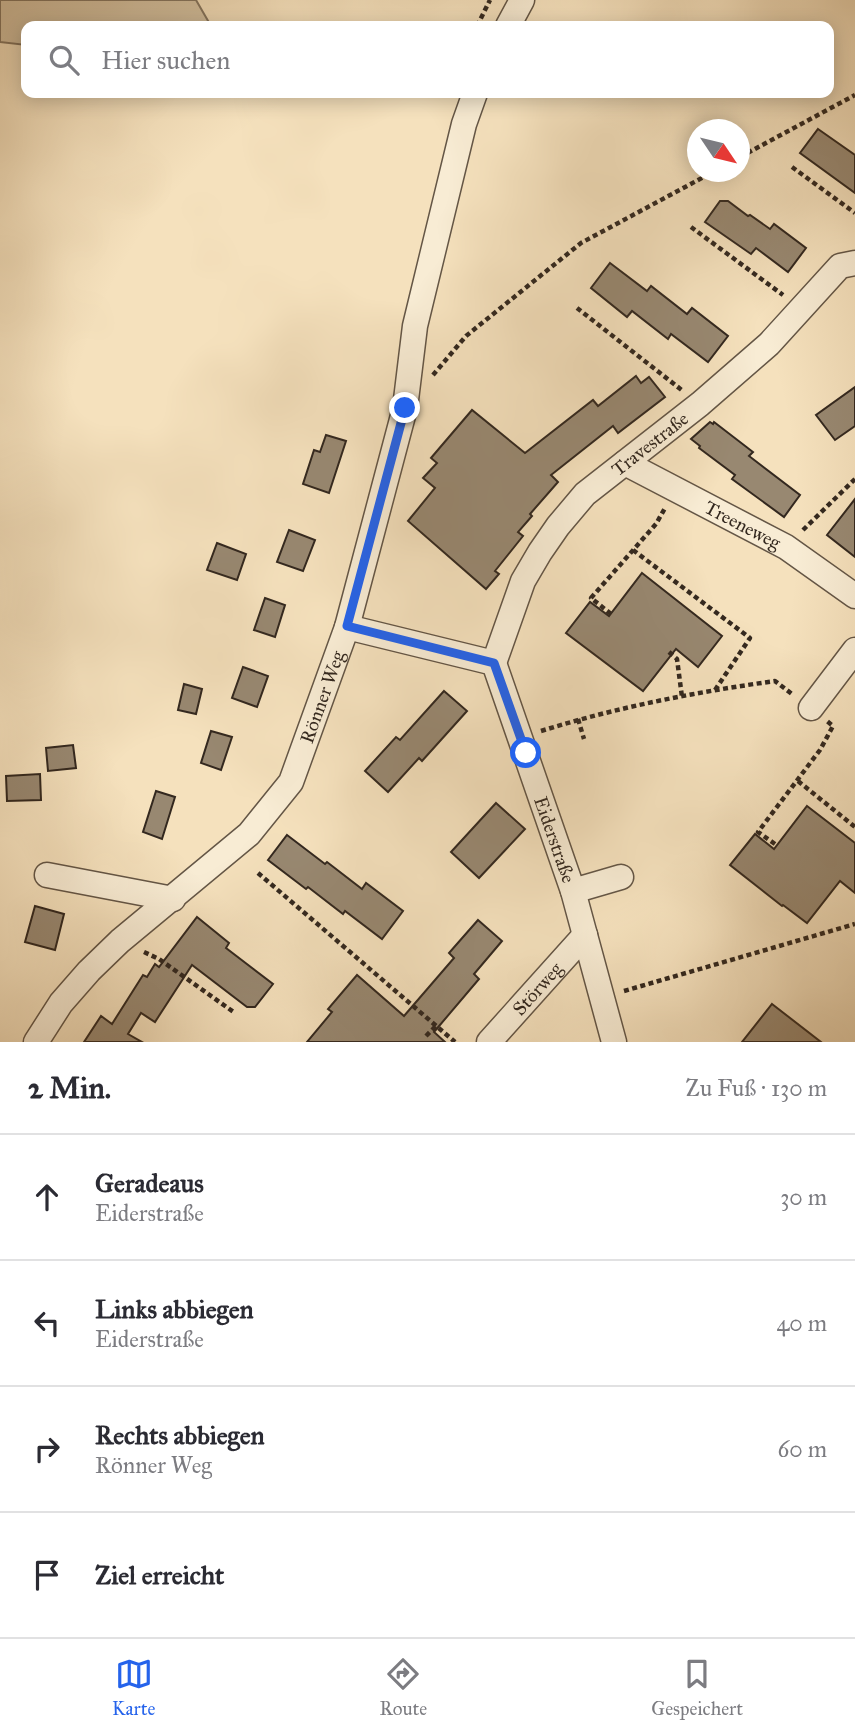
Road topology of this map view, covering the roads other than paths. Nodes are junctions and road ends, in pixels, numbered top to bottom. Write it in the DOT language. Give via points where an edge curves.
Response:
graph roads {
  1 [pos="522,0"];
  2 [pos="511,21"];
  3 [pos="473,98"];
  4 [pos="855,263"];
  5 [pos="625,463"];
  6 [pos="855,596"];
  7 [pos="347,626"];
  8 [pos="852,654"];
  9 [pos="494,663"];
  10 [pos="811,708"];
  11 [pos="47,875"];
  12 [pos="621,877"];
  13 [pos="573,891"];
  14 [pos="173,899"];
  15 [pos="584,935"];
  16 [pos="36,1042"];
  17 [pos="489,1042"];
  18 [pos="614,1042"];
  1 -- 2 [label="street"];
  3 -- 7 [label="street, Rönner Weg" via="415,326 405,408"];
  4 -- 5 [label="street, Travestraße" via="840,265 769,344"];
  5 -- 6 [label="street, Treeneweg" via="786,547"];
  5 -- 9 [label="street, Travestraße" via="585,494 540,552 523,581"];
  7 -- 9 [label="street"];
  7 -- 14 [label="street, Rönner Weg" via="291,782 249,834"];
  8 -- 10 [label="street"];
  9 -- 13 [label="street, Eiderstraße"];
  11 -- 14 [label="street"];
  12 -- 13 [label="street"];
  13 -- 15 [label="street, Eiderstraße"];
  14 -- 16 [label="street, Rönner Weg" via="89,971"];
  15 -- 17 [label="street, Störweg"];
  15 -- 18 [label="street, Eiderstraße"];
}
